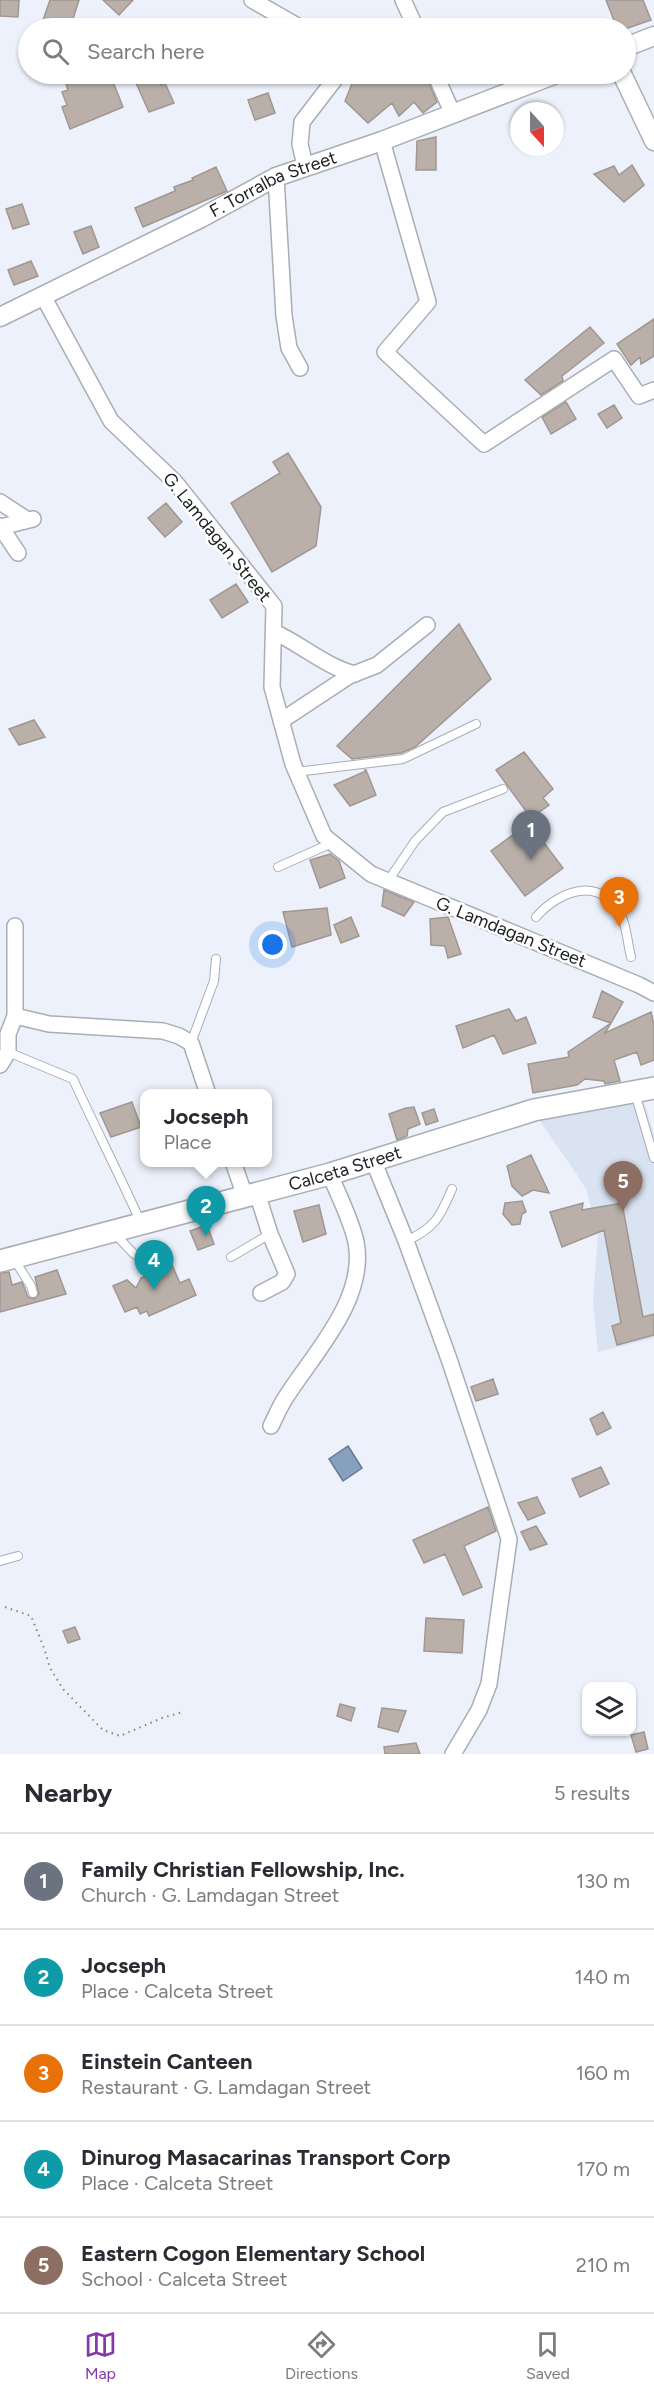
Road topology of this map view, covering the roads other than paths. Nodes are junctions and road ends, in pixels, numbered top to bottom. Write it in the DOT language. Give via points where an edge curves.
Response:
graph roads {
  1 [pos="252,0"];
  2 [pos="403,0"];
  3 [pos="284,18"];
  4 [pos="411,18"];
  5 [pos="654,36"];
  6 [pos="636,44"];
  7 [pos="330,84"];
  8 [pos="439,84"];
  9 [pos="529,84"];
  10 [pos="627,84"];
  11 [pos="452,112"];
  12 [pos="382,141"];
  13 [pos="654,141"];
  14 [pos="305,166"];
  15 [pos="276,177"];
  16 [pos="43,297"];
  17 [pos="0,317"];
  18 [pos="300,368"];
  19 [pos="654,390"];
  20 [pos="0,501"];
  21 [pos="0,526"];
  22 [pos="18,553"];
  23 [pos="427,626"];
  24 [pos="274,632"];
  25 [pos="354,674"];
  26 [pos="281,721"];
  27 [pos="476,724"];
  28 [pos="296,772"];
  29 [pos="503,789"];
  30 [pos="332,843"];
  31 [pos="278,867"];
  32 [pos="388,882"];
  33 [pos="536,917"];
  34 [pos="15,926"];
  35 [pos="631,957"];
  36 [pos="216,959"];
  37 [pos="654,993"];
  38 [pos="15,1016"];
  39 [pos="191,1043"];
  40 [pos="4,1058"];
  41 [pos="206,1089"];
  42 [pos="644,1090"];
  43 [pos="654,1158"];
  44 [pos="373,1160"];
  45 [pos="236,1167"];
  46 [pos="330,1174"];
  47 [pos="452,1189"];
  48 [pos="251,1194"];
  49 [pos="142,1224"];
  50 [pos="112,1231"];
  51 [pos="270,1234"];
  52 [pos="406,1241"];
  53 [pos="231,1257"];
  54 [pos="7,1259"];
  55 [pos="150,1265"];
  56 [pos="33,1293"];
  57 [pos="261,1293"];
  58 [pos="271,1426"];
  59 [pos="18,1556"];
  60 [pos="0,1561"];
  61 [pos="453,1754"];
  1 -- 3 [label="street"];
  2 -- 4 [label="street"];
  5 -- 6 [label="street"];
  7 -- 14 [label="street" via="303,122 300,144"];
  8 -- 11 [label="street"];
  9 -- 11 [label="street, F. Torralba Street"];
  10 -- 13 [label="street"];
  11 -- 12 [label="street, F. Torralba Street"];
  12 -- 14 [label="street, F. Torralba Street"];
  12 -- 19 [label="street" via="428,302 385,352 484,444 614,359 639,396"];
  14 -- 15 [label="street, F. Torralba Street"];
  15 -- 16 [label="street, F. Torralba Street"];
  15 -- 18 [label="street" via="284,316 289,348"];
  16 -- 17 [label="street, F. Torralba Street"];
  16 -- 24 [label="street, G. Lamdagan Street" via="111,421 175,482 274,606"];
  20 -- 21 [label="street" via="30,519"];
  21 -- 22 [label="street"];
  23 -- 25 [label="street" via="377,665"];
  24 -- 25 [label="street"];
  24 -- 26 [label="street, G. Lamdagan Street" via="272,687"];
  25 -- 26 [label="street"];
  26 -- 28 [label="street, G. Lamdagan Street"];
  27 -- 28 [label="lane" via="403,759"];
  28 -- 30 [label="street, G. Lamdagan Street" via="324,836"];
  29 -- 32 [label="lane" via="443,812 415,841"];
  30 -- 31 [label="lane"];
  30 -- 32 [label="street, G. Lamdagan Street" via="371,874"];
  32 -- 37 [label="street, G. Lamdagan Street" via="516,932"];
  33 -- 35 [label="lane" via="548,904 570,893 598,893 615,906 623,921"];
  34 -- 38 [label="street"];
  36 -- 39 [label="lane" via="214,981"];
  38 -- 39 [label="street" via="49,1024 164,1031"];
  38 -- 40 [label="street"];
  39 -- 41 [label="street"];
  40 -- 49 [label="lane" via="73,1079"];
  42 -- 43 [label="lane"];
  42 -- 44 [label="main road, Calceta Street" via="534,1110"];
  44 -- 46 [label="main road, Calceta Street"];
  44 -- 52 [label="street"];
  45 -- 48 [label="street"];
  46 -- 48 [label="main road, Calceta Street"];
  46 -- 58 [label="street" via="356,1241 357,1261 350,1295 334,1328 285,1398"];
  47 -- 52 [label="lane" via="440,1217"];
  48 -- 49 [label="main road, Calceta Street"];
  48 -- 51 [label="street"];
  49 -- 50 [label="main road, Calceta Street"];
  50 -- 54 [label="main road, Calceta Street"];
  50 -- 55 [label="lane"];
  51 -- 53 [label="lane"];
  51 -- 57 [label="street" via="287,1274 282,1282"];
  52 -- 61 [label="street" via="509,1539 489,1684"];
  54 -- 56 [label="lane"];
  59 -- 60 [label="lane"];
}
